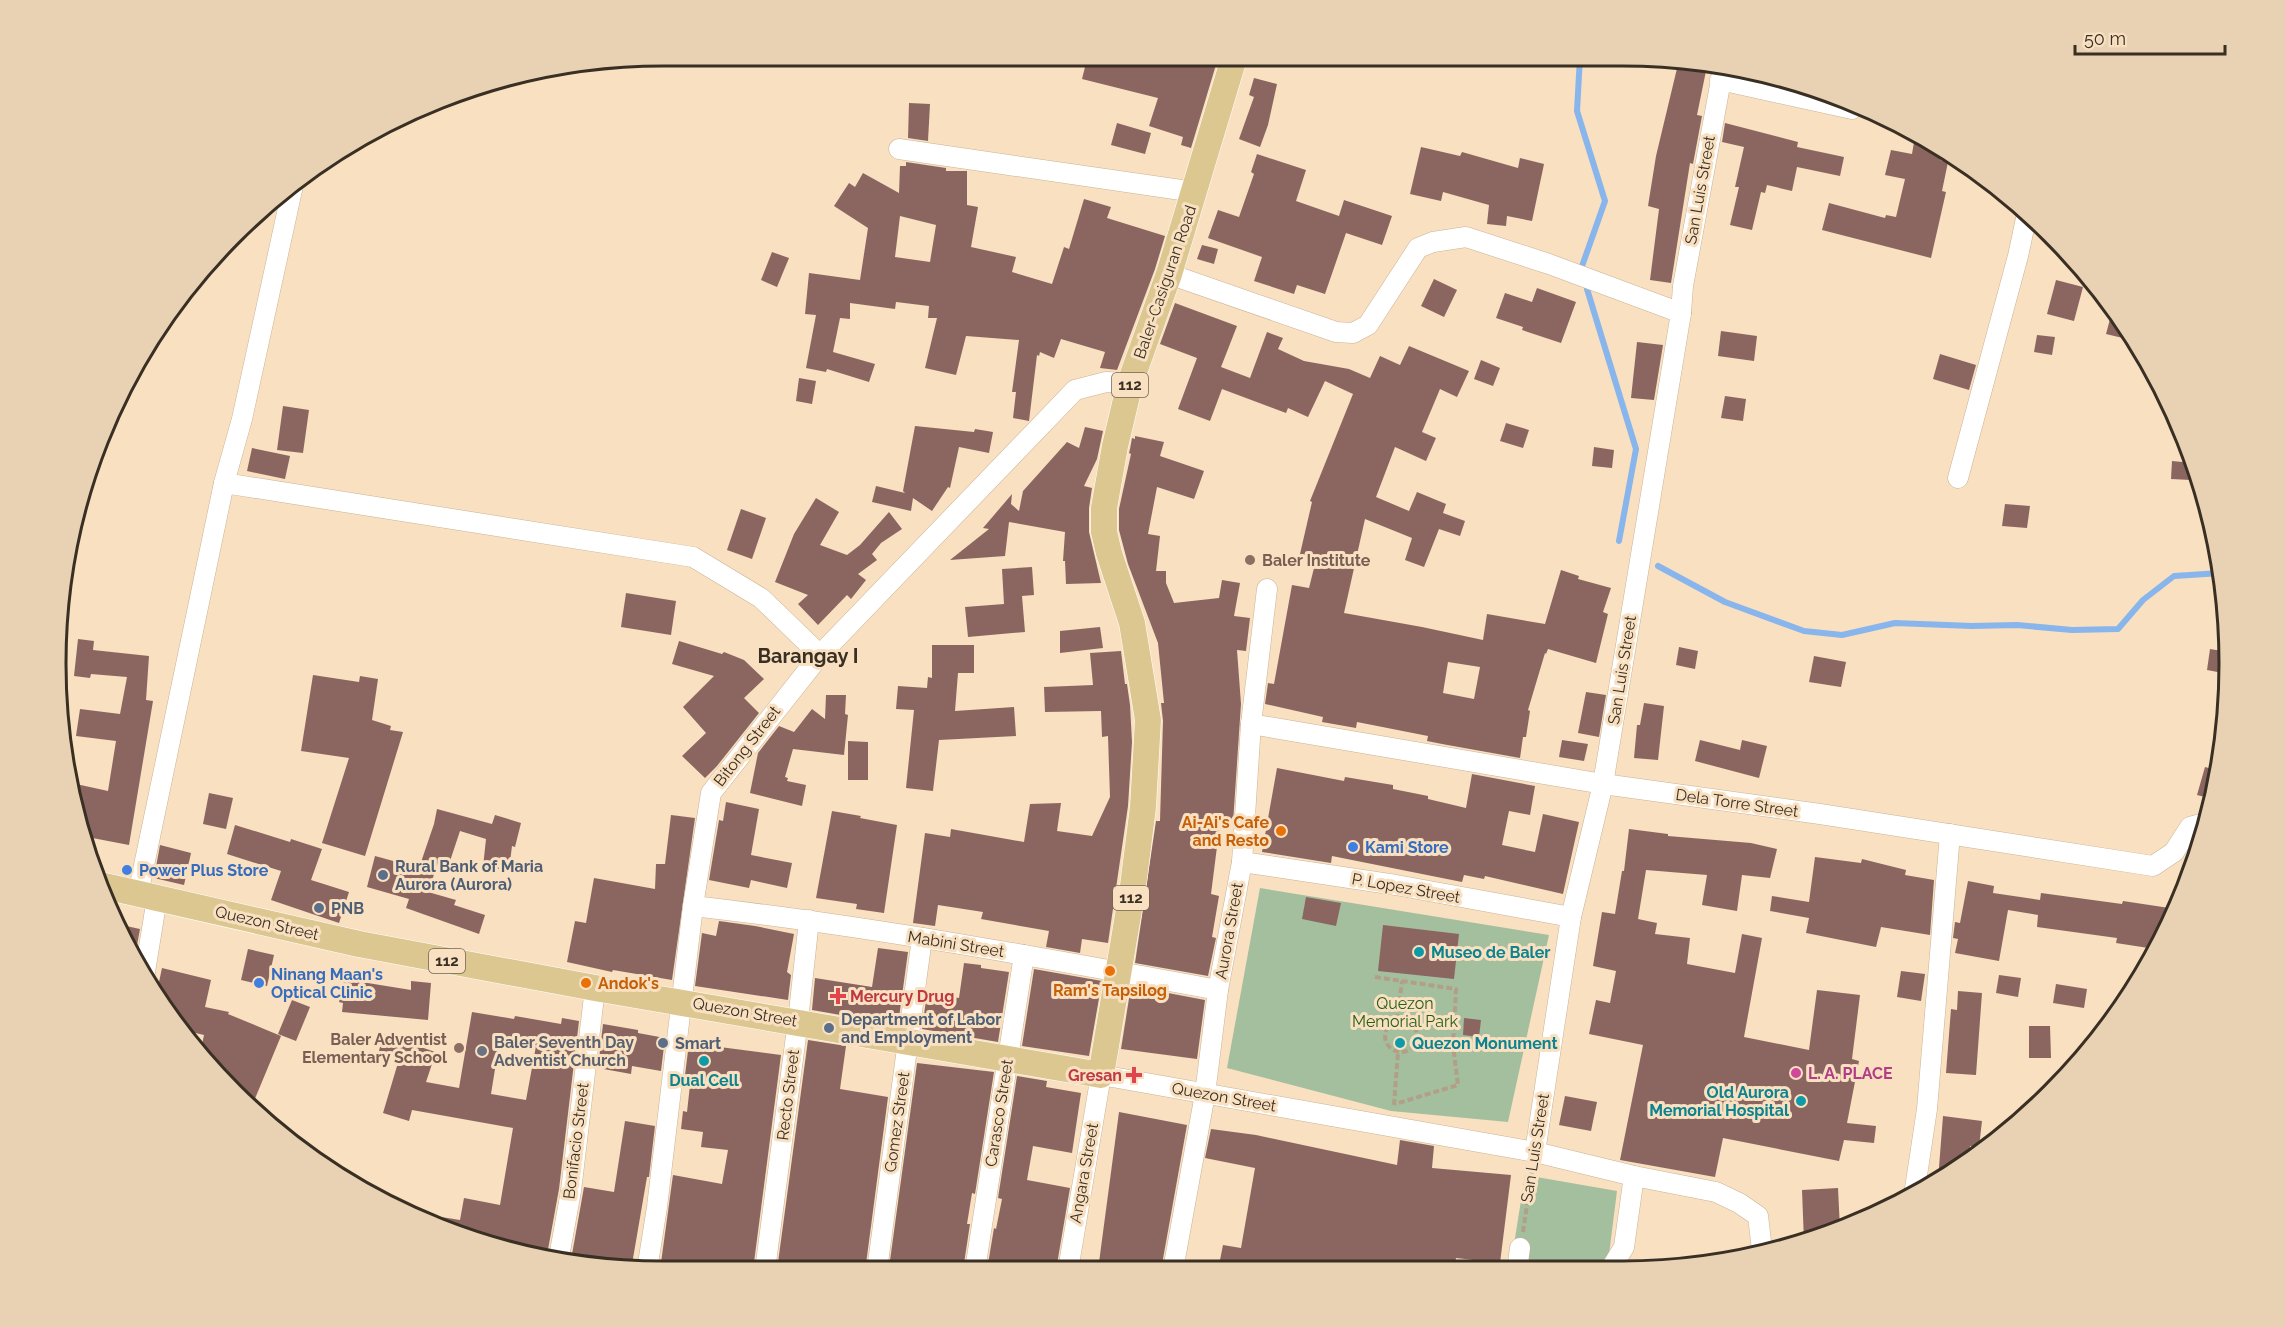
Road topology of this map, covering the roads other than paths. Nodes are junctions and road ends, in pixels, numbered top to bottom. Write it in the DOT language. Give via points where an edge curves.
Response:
graph roads {
  1 [pos="1232,66"];
  2 [pos="1721,75"];
  3 [pos="1825,102"];
  4 [pos="899,149"];
  5 [pos="1195,192"];
  6 [pos="290,197"];
  7 [pos="2025,223"];
  8 [pos="1169,274"];
  9 [pos="1681,313"];
  10 [pos="1130,383"];
  11 [pos="1958,478"];
  12 [pos="224,483"];
  13 [pos="1267,589"];
  14 [pos="820,655"];
  15 [pos="1251,724"];
  16 [pos="1603,784"];
  17 [pos="2197,825"];
  18 [pos="1950,834"];
  19 [pos="1242,862"];
  20 [pos="109,887"];
  21 [pos="148,896"];
  22 [pos="693,906"];
  23 [pos="1570,917"];
  24 [pos="809,920"];
  25 [pos="922,938"];
  26 [pos="1024,955"];
  27 [pos="145,960"];
  28 [pos="1118,972"];
  29 [pos="595,988"];
  30 [pos="1218,990"];
  31 [pos="682,1002"];
  32 [pos="798,1022"];
  33 [pos="908,1041"];
  34 [pos="1008,1059"];
  35 [pos="1101,1075"];
  36 [pos="1205,1094"];
  37 [pos="1535,1152"];
  38 [pos="1634,1176"];
  39 [pos="1916,1183"];
  40 [pos="1761,1244"];
  41 [pos="1520,1248"];
  42 [pos="560,1252"];
  43 [pos="648,1261"];
  44 [pos="766,1261"];
  45 [pos="879,1261"];
  46 [pos="976,1261"];
  47 [pos="1070,1261"];
  48 [pos="1175,1261"];
  49 [pos="1518,1261"];
  50 [pos="1615,1261"];
  1 -- 5 [label="main road, Baler-Casiguran Road / 112"];
  2 -- 3 [label="street"];
  2 -- 9 [label="street, San Luis Street"];
  4 -- 5 [label="street"];
  5 -- 8 [label="main road, Baler-Casiguran Road / 112"];
  6 -- 12 [label="street" via="243,420"];
  7 -- 11 [label="street"];
  8 -- 9 [label="street" via="1336,332 1353,333 1368,325 1418,248 1466,237"];
  8 -- 10 [label="main road, Baler-Casiguran Road / 112"];
  9 -- 16 [label="street, San Luis Street"];
  10 -- 14 [label="street, Bitong Street" via="1106,382 1075,390"];
  10 -- 28 [label="main road, Baler-Casiguran Road / 112" via="1104,508 1104,532 1132,623 1149,720 1143,807"];
  12 -- 14 [label="street" via="693,557 761,598"];
  12 -- 21 [label="street"];
  13 -- 15 [label="street, Aurora Street"];
  14 -- 22 [label="street, Bitong Street" via="711,793"];
  15 -- 16 [label="street, Dela Torre Street"];
  15 -- 19 [label="street, Aurora Street"];
  16 -- 18 [label="street, Dela Torre Street"];
  16 -- 23 [label="street, San Luis Street"];
  17 -- 18 [label="street, Dela Torre Street" via="2190,827 2174,852 2153,866"];
  18 -- 39 [label="street" via="1927,1109"];
  19 -- 23 [label="street, P. Lopez Street"];
  19 -- 30 [label="street, Aurora Street"];
  20 -- 21 [label="main road, Quezon Street / 112"];
  21 -- 27 [label="street"];
  21 -- 29 [label="main road, Quezon Street / 112" via="359,944"];
  22 -- 24 [label="street, Mabini Street"];
  22 -- 31 [label="street, Bitong Street"];
  23 -- 37 [label="street, San Luis Street"];
  24 -- 25 [label="street, Mabini Street"];
  24 -- 32 [label="street, Recto Street"];
  25 -- 26 [label="street, Mabini Street"];
  25 -- 33 [label="street, Gomez Street"];
  26 -- 28 [label="street, Mabini Street"];
  26 -- 34 [label="street, Carasco Street"];
  28 -- 30 [label="street, Mabini Street"];
  28 -- 35 [label="main road, Baler-Casiguran Road / 112"];
  29 -- 31 [label="main road, Quezon Street / 112"];
  29 -- 42 [label="street, Bonifacio Street"];
  30 -- 36 [label="street, Aurora Street"];
  31 -- 32 [label="main road, Quezon Street / 112"];
  31 -- 43 [label="street, Bitong Street"];
  32 -- 33 [label="main road, Quezon Street / 112"];
  32 -- 44 [label="street, Recto Street"];
  33 -- 34 [label="main road, Quezon Street / 112"];
  33 -- 45 [label="street, Gomez Street"];
  34 -- 35 [label="main road, Quezon Street / 112"];
  34 -- 46 [label="street, Carasco Street"];
  35 -- 36 [label="street, Quezon Street"];
  35 -- 47 [label="street, Angara Street"];
  36 -- 37 [label="street, Quezon Street"];
  36 -- 48 [label="street, Aurora Street"];
  37 -- 38 [label="street, Quezon Street"];
  38 -- 40 [label="street, Quezon Street" via="1716,1192 1739,1203 1758,1216"];
  38 -- 50 [label="street" via="1624,1247"];
  41 -- 49 [label="street"];
}
